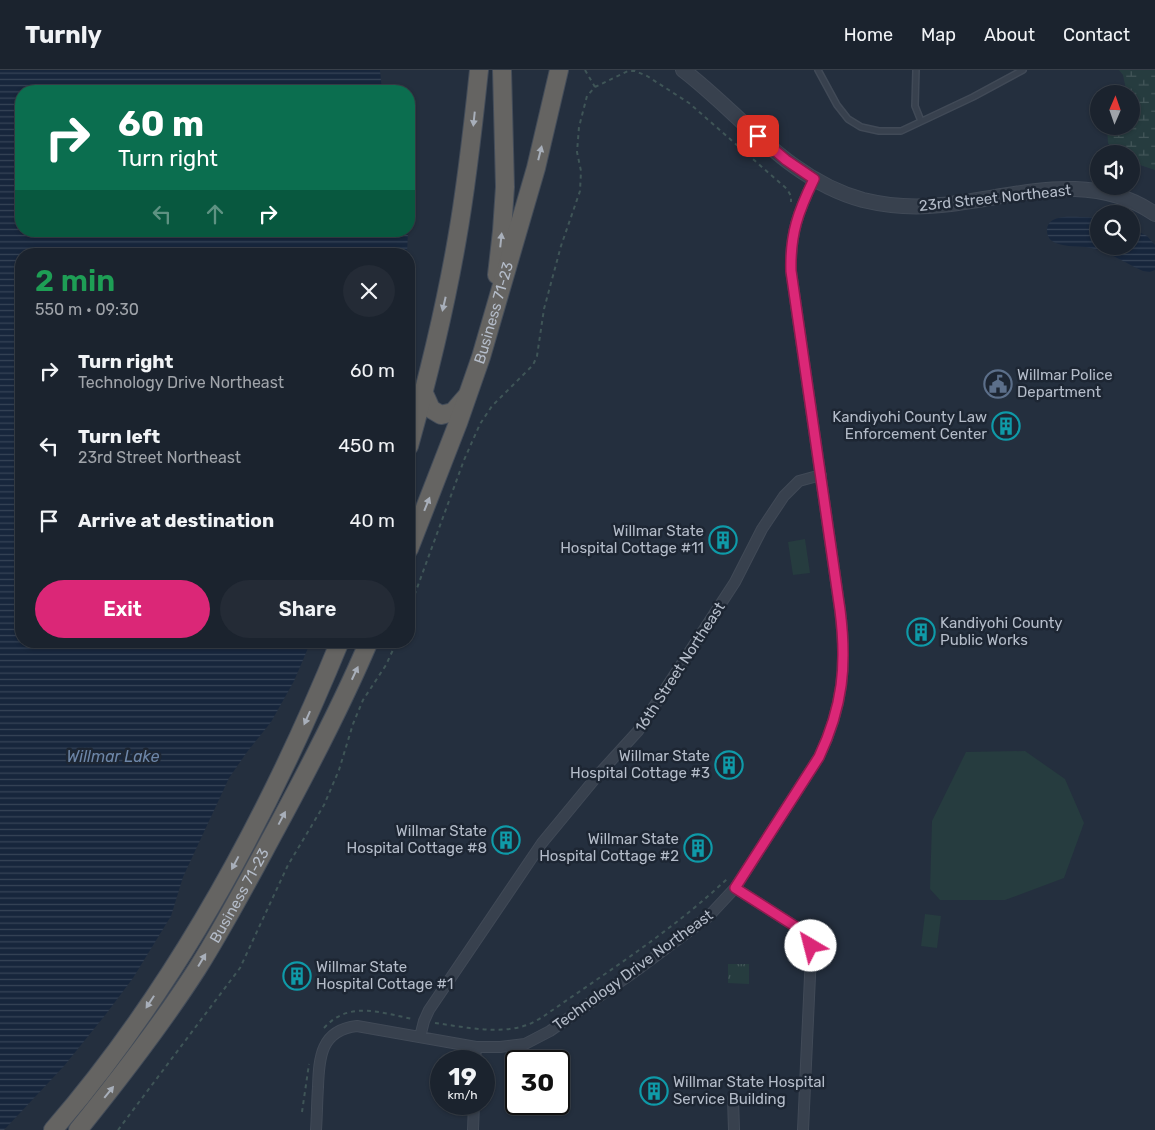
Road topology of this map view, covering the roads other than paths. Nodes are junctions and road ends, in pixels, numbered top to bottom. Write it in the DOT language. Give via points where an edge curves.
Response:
graph roads {
  1 [pos="478,70"];
  2 [pos="502,70"];
  3 [pos="671,70"];
  4 [pos="818,70"];
  5 [pos="916,70"];
  6 [pos="1023,70"];
  7 [pos="562,72"];
  8 [pos="688,73"];
  9 [pos="922,121"];
  10 [pos="814,179"];
  11 [pos="1155,214"];
  12 [pos="481,357"];
  13 [pos="423,391"];
  14 [pos="469,393"];
  15 [pos="415,422"];
  16 [pos="821,475"];
  17 [pos="415,534"];
  18 [pos="337,648"];
  19 [pos="366,648"];
  20 [pos="735,888"];
  21 [pos="420,1037"];
  22 [pos="476,1047"];
  23 [pos="476,1050"];
  24 [pos="733,1098"];
  25 [pos="474,1115"];
  26 [pos="53,1130"];
  27 [pos="78,1130"];
  28 [pos="316,1130"];
  29 [pos="473,1130"];
  30 [pos="734,1130"];
  31 [pos="803,1130"];
  1 -- 13 [label="highway, one-way" via="471,148 457,237"];
  12 -- 2 [label="highway, one-way" via="496,283 504,208"];
  3 -- 8 [label="street, 23rd Street Northeast"];
  4 -- 9 [label="lane" via="838,106 848,119 861,127 901,131"];
  5 -- 9 [label="lane" via="915,106"];
  6 -- 9 [label="lane"];
  12 -- 7 [label="highway, Business 71-23, one-way"];
  8 -- 10 [label="street, 23rd Street Northeast" via="771,148"];
  10 -- 11 [label="street, 23rd Street Northeast" via="852,196 894,205 943,205 1071,188 1118,196"];
  10 -- 16 [label="street, Technology Drive Northeast" via="797,218 791,259"];
  12 -- 14 [label="highway, Business 71-23"];
  13 -- 14 [label="highway" via="431,409 441,415 458,408"];
  13 -- 15 [label="highway"];
  17 -- 14 [label="highway, Business 71-23, one-way"];
  16 -- 20 [label="street, Technology Drive Northeast" via="844,645 844,671 838,703 816,761"];
  16 -- 21 [label="street, 16th Street Northeast" via="798,481 784,496 762,529 736,582 638,731 542,843 434,1002"];
  18 -- 26 [label="highway, Business 71-23, one-way" via="270,796 203,918 137,1022"];
  27 -- 19 [label="highway, Business 71-23, one-way" via="166,1015 223,927 299,786"];
  20 -- 22 [label="street, Technology Drive Northeast" via="698,926 550,1032 525,1044"];
  20 -- 31 [label="street" via="801,930 810,941"];
  21 -- 22 [label="street, Technology Drive Northeast"];
  21 -- 28 [label="street, Technology Drive Northeast" via="357,1026 342,1029 329,1038 320,1062"];
  22 -- 23 [label="street"];
  24 -- 30 [label="street"];
  25 -- 29 [label="street"];
}
